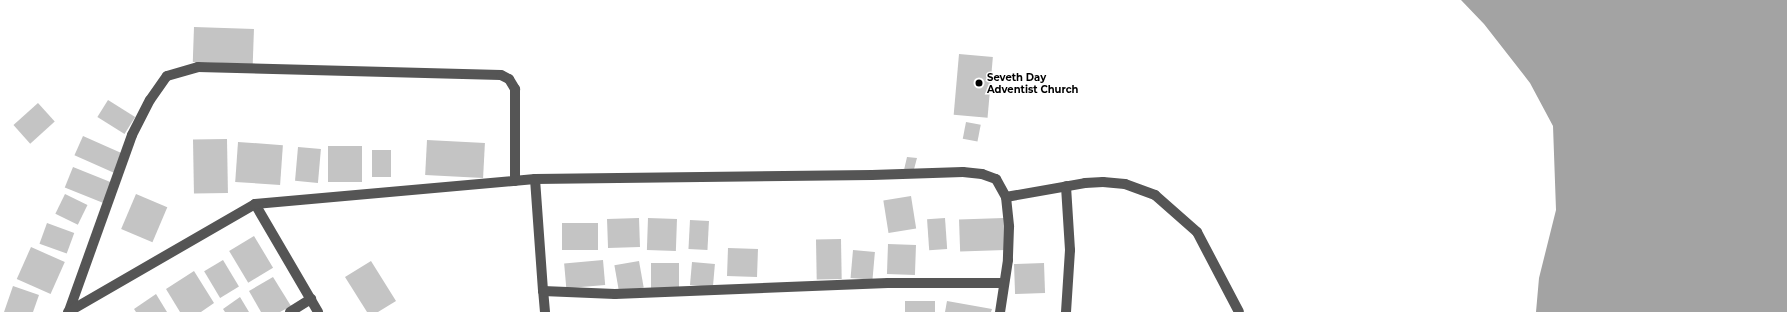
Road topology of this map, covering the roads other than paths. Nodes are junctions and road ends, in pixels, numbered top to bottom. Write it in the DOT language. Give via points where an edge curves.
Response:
graph roads {
  1 [pos="535,179"];
  2 [pos="515,181"];
  3 [pos="1066,186"];
  4 [pos="1006,197"];
  5 [pos="255,204"];
  6 [pos="1004,283"];
  7 [pos="543,291"];
  8 [pos="311,299"];
  9 [pos="69,312"];
  10 [pos="290,312"];
  11 [pos="318,312"];
  12 [pos="545,312"];
  13 [pos="1000,312"];
  14 [pos="1066,312"];
  15 [pos="1239,312"];
  1 -- 2 [label="street"];
  1 -- 4 [label="street" via="964,172 982,174 996,180"];
  1 -- 7 [label="street"];
  2 -- 5 [label="street"];
  2 -- 9 [label="street" via="515,89 509,79 501,75 198,67 167,76 150,100 132,135"];
  3 -- 4 [label="street"];
  3 -- 14 [label="street" via="1070,250"];
  3 -- 15 [label="street" via="1085,183 1125,184 1155,195 1197,232"];
  4 -- 6 [label="street" via="1009,227"];
  5 -- 8 [label="street"];
  5 -- 9 [label="street"];
  6 -- 7 [label="street" via="888,283 615,294"];
  6 -- 13 [label="street"];
  7 -- 12 [label="street"];
  8 -- 10 [label="street"];
  8 -- 11 [label="street"];
}
